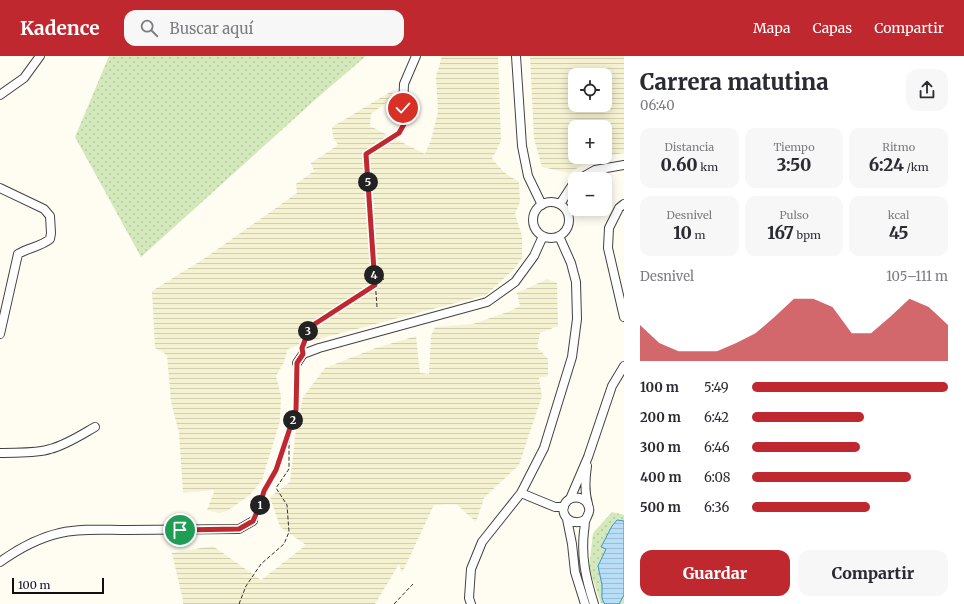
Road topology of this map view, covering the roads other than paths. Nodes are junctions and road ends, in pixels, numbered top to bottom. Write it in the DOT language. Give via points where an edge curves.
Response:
graph roads {
  1 [pos="40,56"];
  2 [pos="416,56"];
  3 [pos="516,56"];
  4 [pos="0,95"];
  5 [pos="408,117"];
  6 [pos="624,165"];
  7 [pos="591,172"];
  8 [pos="0,188"];
  9 [pos="568,192"];
  10 [pos="560,204"];
  11 [pos="624,204"];
  12 [pos="542,205"];
  13 [pos="543,236"];
  14 [pos="559,236"];
  15 [pos="624,317"];
  16 [pos="0,334"];
  17 [pos="297,363"];
  18 [pos="624,366"];
  19 [pos="95,427"];
  20 [pos="0,453"];
  21 [pos="588,457"];
  22 [pos="521,494"];
  23 [pos="570,499"];
  24 [pos="588,505"];
  25 [pos="564,507"];
  26 [pos="568,519"];
  27 [pos="586,519"];
  28 [pos="253,521"];
  29 [pos="0,562"];
  30 [pos="471,604"];
  31 [pos="585,604"];
  32 [pos="594,604"];
  1 -- 4 [label="street" via="24,78"];
  2 -- 5 [label="street" via="404,84 403,108"];
  3 -- 12 [label="street" via="522,146 528,176"];
  6 -- 7 [label="street"];
  8 -- 16 [label="street" via="44,209 50,216 51,233 50,239 45,243 18,254"];
  9 -- 10 [label="street"];
  10 -- 12 [label="street" via="551,202"];
  10 -- 14 [label="street" via="568,213 569,220 568,227"];
  11 -- 15 [label="street" via="618,208 609,228 608,248"];
  12 -- 13 [label="street" via="535,211 533,220 534,226"];
  13 -- 14 [label="street"];
  13 -- 17 [label="street" via="534,256 515,282 487,302 320,348 303,354"];
  14 -- 22 [label="street" via="576,282 577,319 572,357 544,448"];
  18 -- 21 [label="street" via="612,386"];
  19 -- 20 [label="street" via="48,450"];
  21 -- 23 [label="street"];
  21 -- 24 [label="street" via="585,483"];
  22 -- 25 [label="street" via="555,507"];
  22 -- 30 [label="street" via="482,542 471,568"];
  23 -- 24 [label="street" via="581,498"];
  23 -- 25 [label="street"];
  24 -- 27 [label="street" via="589,513"];
  25 -- 26 [label="street"];
  26 -- 27 [label="street" via="577,523"];
  26 -- 31 [label="street" via="575,572"];
  27 -- 32 [label="street" via="582,545 586,576"];
  28 -- 29 [label="street" via="239,529 69,531 36,540"];
}
